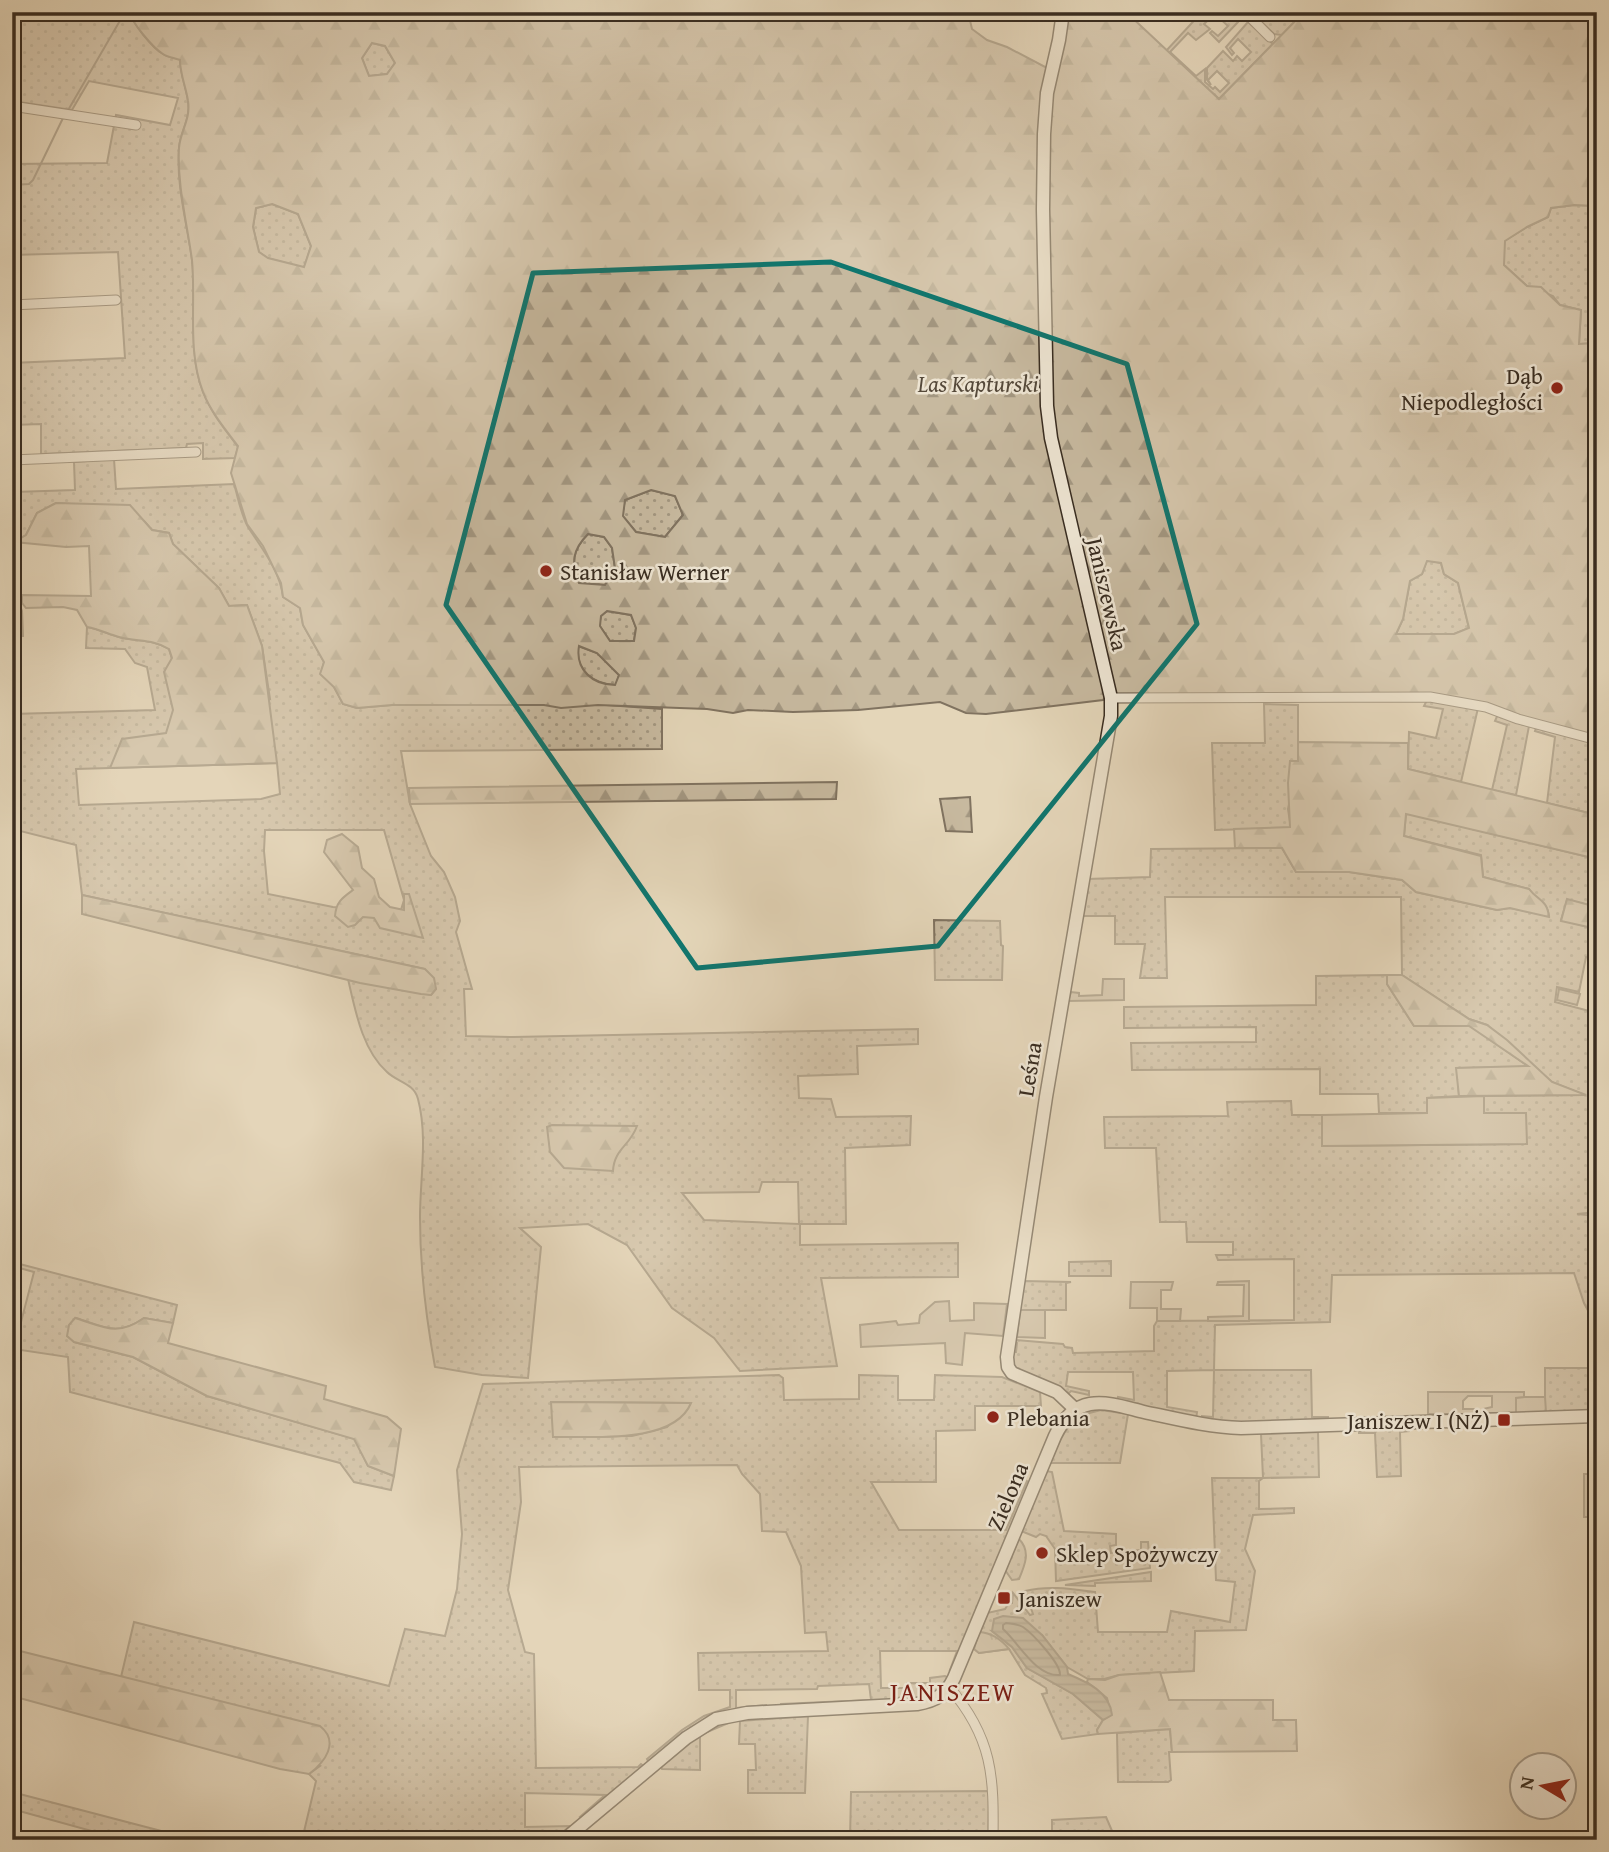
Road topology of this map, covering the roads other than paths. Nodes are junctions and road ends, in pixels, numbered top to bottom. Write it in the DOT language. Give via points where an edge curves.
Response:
graph roads {
  1 [pos="1063,12"];
  2 [pos="1245,12"];
  3 [pos="1270,37"];
  4 [pos="12,106"];
  5 [pos="136,125"];
  6 [pos="116,300"];
  7 [pos="12,305"];
  8 [pos="196,452"];
  9 [pos="12,460"];
  10 [pos="1111,698"];
  11 [pos="1597,740"];
  12 [pos="1076,1410"];
  13 [pos="1597,1416"];
  14 [pos="949,1687"];
  15 [pos="564,1840"];
  16 [pos="993,1840"];
  1 -- 10 [label="street, Janiszewska" via="1044,134 1047,398 1051,438"];
  2 -- 3 [label="street"];
  4 -- 5 [label="street"];
  6 -- 7 [label="street"];
  8 -- 9 [label="street"];
  10 -- 11 [label="street" via="1430,697 1486,707"];
  10 -- 12 [label="street, Leśna" via="1007,1357 1012,1373 1057,1392"];
  12 -- 13 [label="street" via="1103,1404 1241,1428"];
  12 -- 14 [label="street, Zielona" via="1055,1436"];
  14 -- 15 [label="street" via="933,1700 917,1704 747,1713 716,1719 686,1738"];
  14 -- 16 [label="street" via="989,1759 994,1788"];
}
